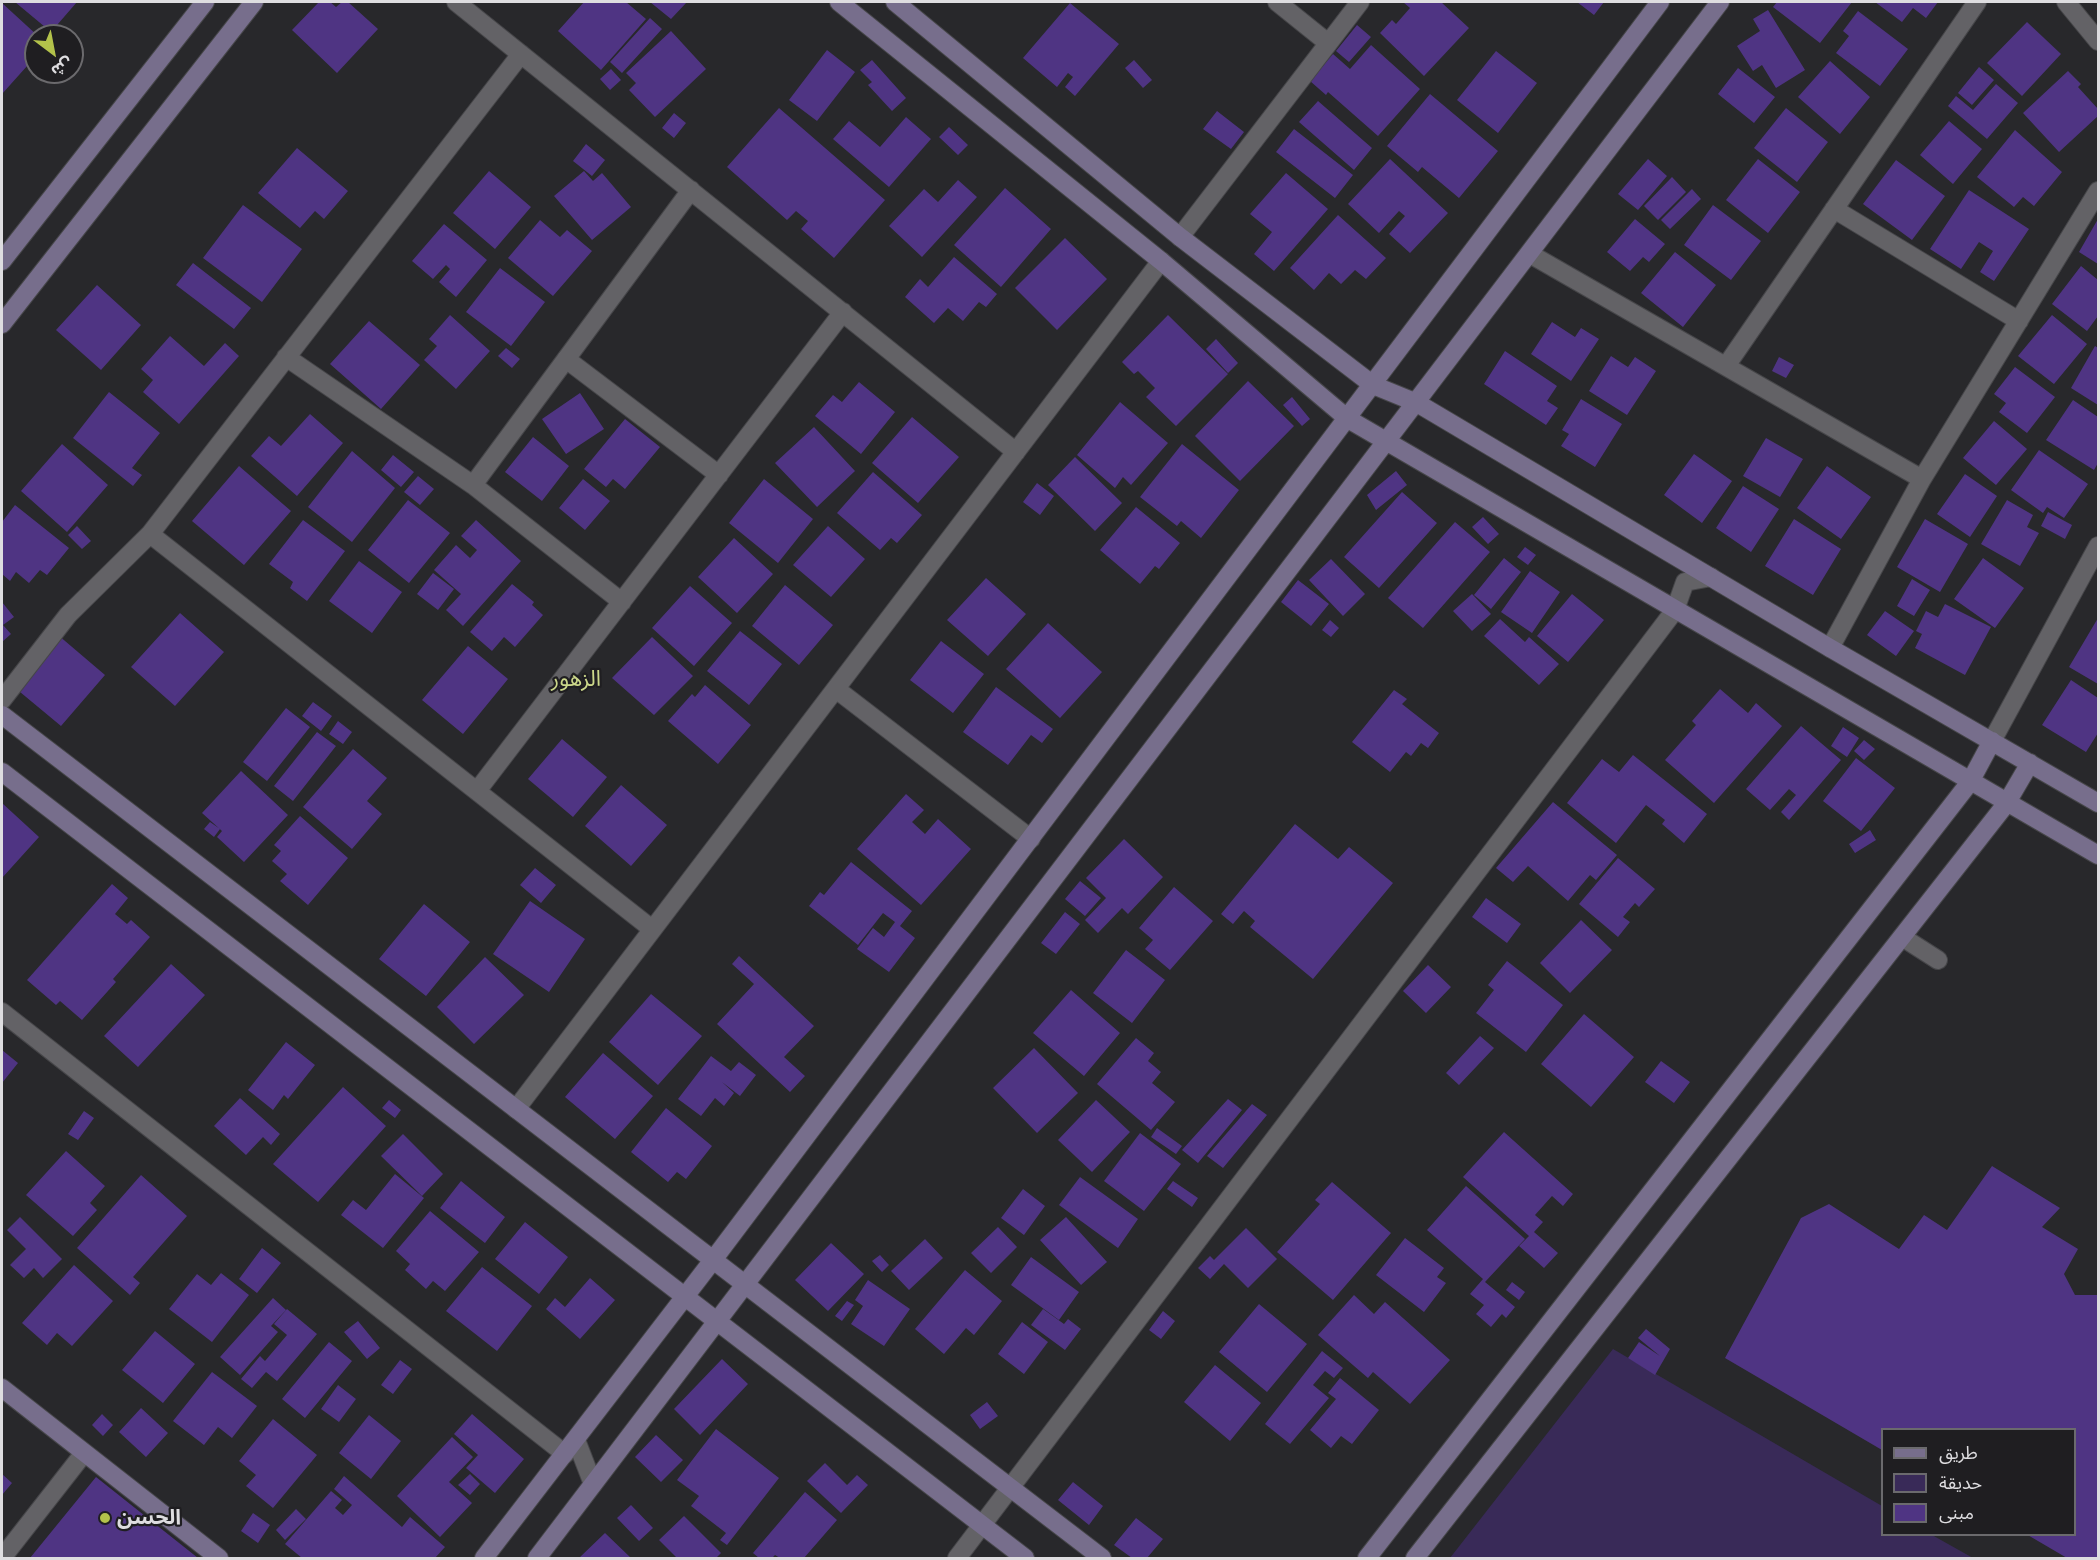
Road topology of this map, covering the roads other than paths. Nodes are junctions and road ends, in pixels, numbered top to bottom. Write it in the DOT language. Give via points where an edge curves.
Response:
graph roads {
  1 [pos="205,2"];
  2 [pos="254,2"];
  3 [pos="456,2"];
  4 [pos="839,2"];
  5 [pos="895,2"];
  6 [pos="1277,2"];
  7 [pos="1360,2"];
  8 [pos="1660,2"];
  9 [pos="1720,2"];
  10 [pos="1977,2"];
  11 [pos="2066,2"];
  12 [pos="2098,41"];
  13 [pos="1328,43"];
  14 [pos="521,54"];
  15 [pos="691,190"];
  16 [pos="2098,191"];
  17 [pos="1834,209"];
  18 [pos="1180,237"];
  19 [pos="1530,254"];
  20 [pos="2,261"];
  21 [pos="1161,261"];
  22 [pos="843,312"];
  23 [pos="2019,321"];
  24 [pos="2,324"];
  25 [pos="286,357"];
  26 [pos="566,359"];
  27 [pos="1726,366"];
  28 [pos="1373,385"];
  29 [pos="1417,403"];
  30 [pos="1348,419"];
  31 [pos="1387,442"];
  32 [pos="1016,452"];
  33 [pos="719,475"];
  34 [pos="1922,479"];
  35 [pos="472,485"];
  36 [pos="150,534"];
  37 [pos="2098,546"];
  38 [pos="2094,566"];
  39 [pos="1711,577"];
  40 [pos="621,602"];
  41 [pos="1675,610"];
  42 [pos="1830,648"];
  43 [pos="836,689"];
  44 [pos="2,700"];
  45 [pos="2,715"];
  46 [pos="1992,741"];
  47 [pos="2030,763"];
  48 [pos="2,772"];
  49 [pos="1970,782"];
  50 [pos="477,791"];
  51 [pos="2098,803"];
  52 [pos="2006,804"];
  53 [pos="1031,839"];
  54 [pos="2098,855"];
  55 [pos="652,929"];
  56 [pos="1902,937"];
  57 [pos="1938,960"];
  58 [pos="2,1012"];
  59 [pos="516,1109"];
  60 [pos="713,1260"];
  61 [pos="745,1285"];
  62 [pos="685,1298"];
  63 [pos="717,1322"];
  64 [pos="2,1388"];
  65 [pos="571,1447"];
  66 [pos="84,1453"];
  67 [pos="594,1484"];
  68 [pos="1011,1488"];
  69 [pos="982,1526"];
  70 [pos="2,1558"];
  71 [pos="219,1558"];
  72 [pos="484,1558"];
  73 [pos="537,1558"];
  74 [pos="957,1558"];
  75 [pos="1025,1558"];
  76 [pos="1102,1558"];
  77 [pos="1367,1558"];
  78 [pos="1415,1558"];
  1 -- 20 [label="street"];
  2 -- 24 [label="street"];
  3 -- 14 [label="street"];
  4 -- 21 [label="street"];
  5 -- 18 [label="street"];
  6 -- 13 [label="street"];
  7 -- 13 [label="street"];
  8 -- 28 [label="street"];
  9 -- 19 [label="street"];
  10 -- 17 [label="street"];
  11 -- 12 [label="street"];
  13 -- 18 [label="street"];
  14 -- 15 [label="street"];
  14 -- 25 [label="street"];
  15 -- 22 [label="street"];
  15 -- 26 [label="street"];
  16 -- 23 [label="street"];
  17 -- 23 [label="street"];
  17 -- 27 [label="street"];
  18 -- 28 [label="street"];
  19 -- 27 [label="street"];
  19 -- 29 [label="street"];
  21 -- 30 [label="street"];
  21 -- 32 [label="street"];
  22 -- 32 [label="street"];
  22 -- 33 [label="street"];
  23 -- 34 [label="street"];
  25 -- 35 [label="street"];
  25 -- 36 [label="street"];
  26 -- 33 [label="street"];
  26 -- 35 [label="street"];
  27 -- 34 [label="street"];
  28 -- 29 [label="street"];
  28 -- 30 [label="street"];
  29 -- 31 [label="street"];
  29 -- 39 [label="street"];
  30 -- 31 [label="street"];
  30 -- 53 [label="street"];
  31 -- 41 [label="street"];
  31 -- 61 [label="street"];
  32 -- 43 [label="street"];
  33 -- 40 [label="street"];
  34 -- 42 [label="street"];
  35 -- 40 [label="street"];
  36 -- 44 [label="street" via="68,615"];
  36 -- 50 [label="street"];
  37 -- 38 [label="street"];
  38 -- 46 [label="street"];
  39 -- 41 [label="street" via="1685,582"];
  39 -- 42 [label="street"];
  40 -- 50 [label="street"];
  41 -- 49 [label="street"];
  41 -- 68 [label="street"];
  42 -- 46 [label="street"];
  43 -- 53 [label="street"];
  43 -- 55 [label="street"];
  45 -- 59 [label="street"];
  46 -- 47 [label="street"];
  46 -- 49 [label="street"];
  47 -- 51 [label="street"];
  47 -- 52 [label="street"];
  48 -- 62 [label="street"];
  49 -- 52 [label="street"];
  49 -- 77 [label="street"];
  50 -- 55 [label="street"];
  52 -- 54 [label="street"];
  52 -- 56 [label="street"];
  53 -- 60 [label="street"];
  55 -- 59 [label="street"];
  56 -- 57 [label="street"];
  56 -- 78 [label="street"];
  58 -- 65 [label="street"];
  59 -- 60 [label="street"];
  60 -- 61 [label="street"];
  60 -- 62 [label="street"];
  61 -- 63 [label="street"];
  61 -- 68 [label="street"];
  62 -- 63 [label="street"];
  62 -- 65 [label="street"];
  63 -- 67 [label="street"];
  63 -- 69 [label="street"];
  64 -- 66 [label="street"];
  65 -- 67 [label="street"];
  65 -- 72 [label="street"];
  66 -- 70 [label="street"];
  66 -- 71 [label="street"];
  67 -- 73 [label="street"];
  68 -- 69 [label="street"];
  68 -- 76 [label="street"];
  69 -- 74 [label="street"];
  69 -- 75 [label="street"];
}
